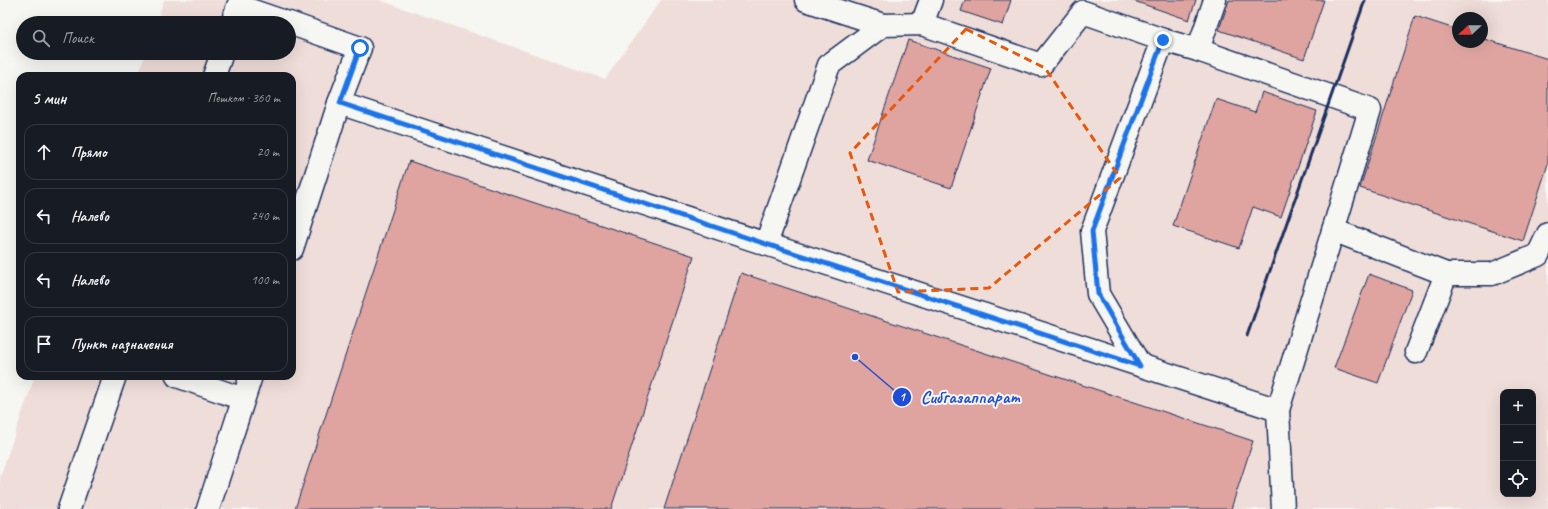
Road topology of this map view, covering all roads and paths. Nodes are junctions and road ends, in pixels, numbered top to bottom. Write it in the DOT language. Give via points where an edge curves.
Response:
graph roads {
  1 [pos="806,0"];
  2 [pos="931,0"];
  3 [pos="1215,0"];
  4 [pos="1085,6"];
  5 [pos="234,16"];
  6 [pos="267,16"];
  7 [pos="922,24"];
  8 [pos="883,25"];
  9 [pos="296,26"];
  10 [pos="1163,40"];
  11 [pos="1198,50"];
  12 [pos="220,60"];
  13 [pos="215,72"];
  14 [pos="340,103"];
  15 [pos="1333,230"];
  16 [pos="1548,234"];
  17 [pos="296,237"];
  18 [pos="766,244"];
  19 [pos="1446,274"];
  20 [pos="1416,352"];
  21 [pos="1140,366"];
  22 [pos="114,380"];
  23 [pos="188,380"];
  24 [pos="250,380"];
  25 [pos="243,399"];
  26 [pos="1278,410"];
  27 [pos="69,509"];
  28 [pos="208,509"];
  29 [pos="1283,509"];
  1 -- 8 [label="lane"];
  2 -- 7 [label="lane"];
  3 -- 11 [label="lane"];
  4 -- 7 [label="lane" via="1041,65"];
  4 -- 10 [label="lane"];
  5 -- 6 [label="lane" via="238,6"];
  7 -- 8 [label="lane"];
  8 -- 18 [label="lane" via="829,65"];
  9 -- 14 [label="lane" via="360,48"];
  10 -- 11 [label="lane"];
  10 -- 21 [label="lane" via="1092,231 1098,294"];
  11 -- 15 [label="lane" via="1370,110"];
  12 -- 13 [label="lane"];
  14 -- 17 [label="lane"];
  14 -- 18 [label="lane"];
  15 -- 19 [label="lane"];
  15 -- 26 [label="lane"];
  16 -- 19 [label="lane" via="1538,255 1492,274"];
  18 -- 21 [label="lane"];
  19 -- 20 [label="lane"];
  21 -- 26 [label="lane"];
  22 -- 27 [label="lane"];
  23 -- 25 [label="lane"];
  24 -- 25 [label="lane"];
  25 -- 28 [label="lane"];
  26 -- 29 [label="lane"];
}
